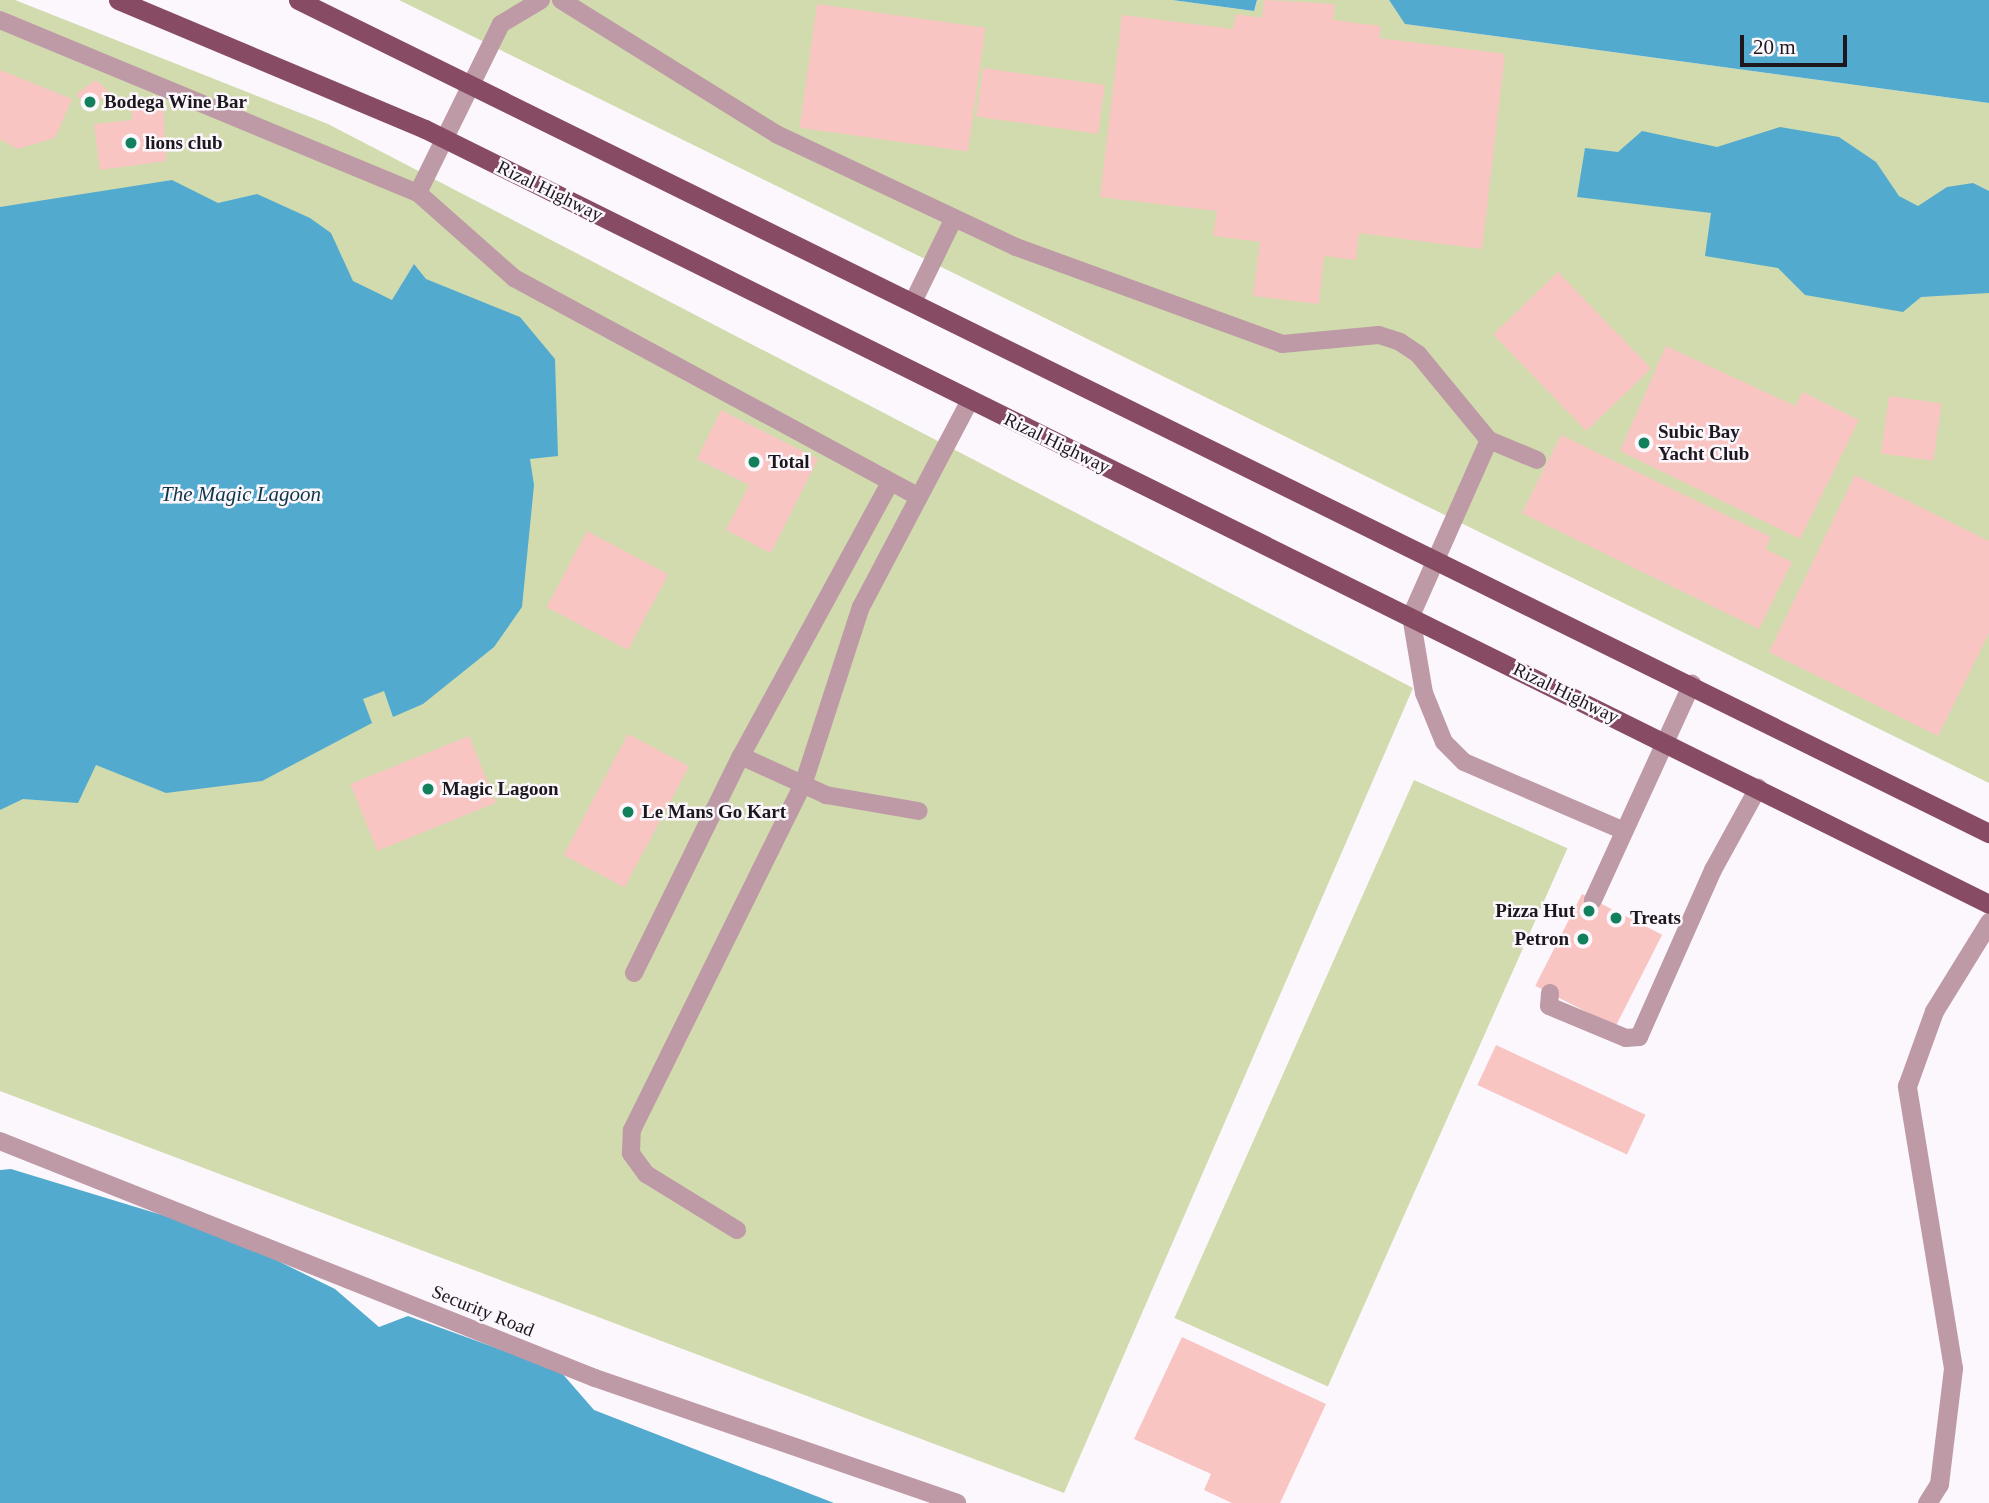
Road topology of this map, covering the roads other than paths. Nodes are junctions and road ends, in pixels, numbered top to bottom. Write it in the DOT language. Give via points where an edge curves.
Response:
graph roads {
  1 [pos="118,0"];
  2 [pos="298,0"];
  3 [pos="541,0"];
  4 [pos="561,0"];
  5 [pos="0,20"];
  6 [pos="470,80"];
  7 [pos="444,139"];
  8 [pos="418,193"];
  9 [pos="953,220"];
  10 [pos="913,302"];
  11 [pos="970,400"];
  12 [pos="1489,440"];
  13 [pos="1537,460"];
  14 [pos="889,485"];
  15 [pos="919,497"];
  16 [pos="1436,560"];
  17 [pos="1411,616"];
  18 [pos="1692,684"];
  19 [pos="1664,742"];
  20 [pos="741,756"];
  21 [pos="804,782"];
  22 [pos="1758,788"];
  23 [pos="919,811"];
  24 [pos="1622,830"];
  25 [pos="1989,833"];
  26 [pos="1593,900"];
  27 [pos="1989,904"];
  28 [pos="1989,922"];
  29 [pos="634,973"];
  30 [pos="1550,993"];
  31 [pos="0,1141"];
  32 [pos="737,1230"];
  33 [pos="957,1503"];
  34 [pos="1927,1503"];
  1 -- 7 [label="main road, Rizal Highway"];
  2 -- 6 [label="main road"];
  3 -- 6 [label="lane" via="501,24"];
  4 -- 9 [label="lane" via="776,134"];
  5 -- 8 [label="lane"];
  6 -- 7 [label="lane"];
  6 -- 10 [label="main road"];
  7 -- 8 [label="lane"];
  7 -- 11 [label="main road, Rizal Highway"];
  8 -- 14 [label="lane" via="514,278"];
  9 -- 10 [label="lane"];
  9 -- 12 [label="lane" via="1256,337 1311,346 1379,335 1400,342 1418,354"];
  10 -- 16 [label="main road"];
  11 -- 15 [label="lane"];
  11 -- 17 [label="main road, Rizal Highway"];
  12 -- 13 [label="lane"];
  12 -- 16 [label="lane"];
  14 -- 15 [label="lane"];
  14 -- 20 [label="lane"];
  15 -- 21 [label="lane" via="861,607"];
  16 -- 17 [label="lane"];
  16 -- 18 [label="main road"];
  17 -- 19 [label="main road, Rizal Highway"];
  17 -- 24 [label="lane" via="1424,693 1444,742 1464,762"];
  18 -- 19 [label="lane"];
  18 -- 25 [label="main road"];
  19 -- 22 [label="main road, Rizal Highway"];
  19 -- 24 [label="lane"];
  20 -- 21 [label="lane"];
  20 -- 29 [label="lane"];
  21 -- 23 [label="lane" via="853,803"];
  21 -- 32 [label="lane" via="632,1130 631,1153 646,1174"];
  22 -- 27 [label="main road, Rizal Highway"];
  22 -- 30 [label="lane" via="1713,870 1639,1037 1626,1038 1549,1006"];
  24 -- 26 [label="lane"];
  28 -- 34 [label="street" via="1934,1011 1907,1086 1953,1368 1939,1484"];
  31 -- 33 [label="lane, Security Road" via="595,1378"];
}
